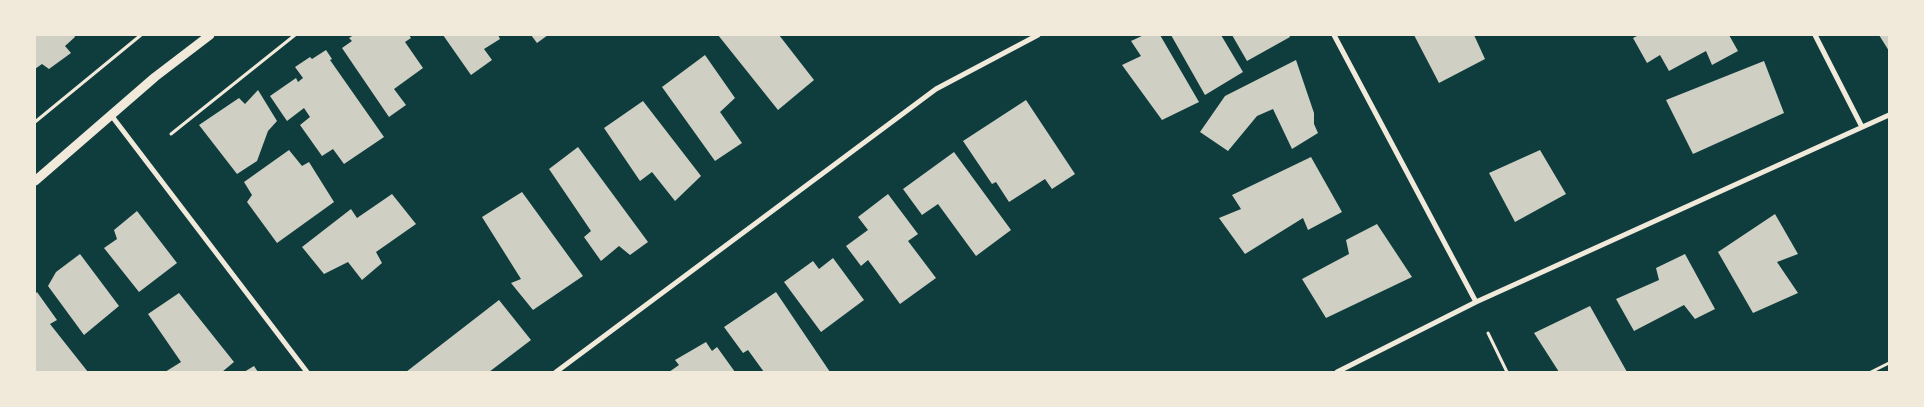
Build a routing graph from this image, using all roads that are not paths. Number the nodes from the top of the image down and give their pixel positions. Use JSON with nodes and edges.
{"nodes":[{"id":1,"x":210,"y":35,"type":"edge"},
{"id":2,"x":1038,"y":35,"type":"edge"},
{"id":3,"x":1334,"y":35,"type":"edge"},
{"id":4,"x":1815,"y":35,"type":"edge"},
{"id":5,"x":111,"y":115,"type":"junction"},
{"id":6,"x":1889,"y":115,"type":"edge"},
{"id":7,"x":1862,"y":128,"type":"junction"},
{"id":8,"x":35,"y":181,"type":"edge"},
{"id":9,"x":1476,"y":302,"type":"junction"},
{"id":10,"x":307,"y":372,"type":"edge"},
{"id":11,"x":556,"y":372,"type":"edge"},
{"id":12,"x":1337,"y":372,"type":"edge"}],
"edges":[{"from":1,"to":5,"type":"street"},
{"from":2,"to":11,"type":"street"},
{"from":3,"to":9,"type":"street"},
{"from":4,"to":7,"type":"street"},
{"from":5,"to":8,"type":"street"},
{"from":5,"to":10,"type":"street"},
{"from":6,"to":7,"type":"street"},
{"from":7,"to":9,"type":"street"},
{"from":9,"to":12,"type":"street"}]}
